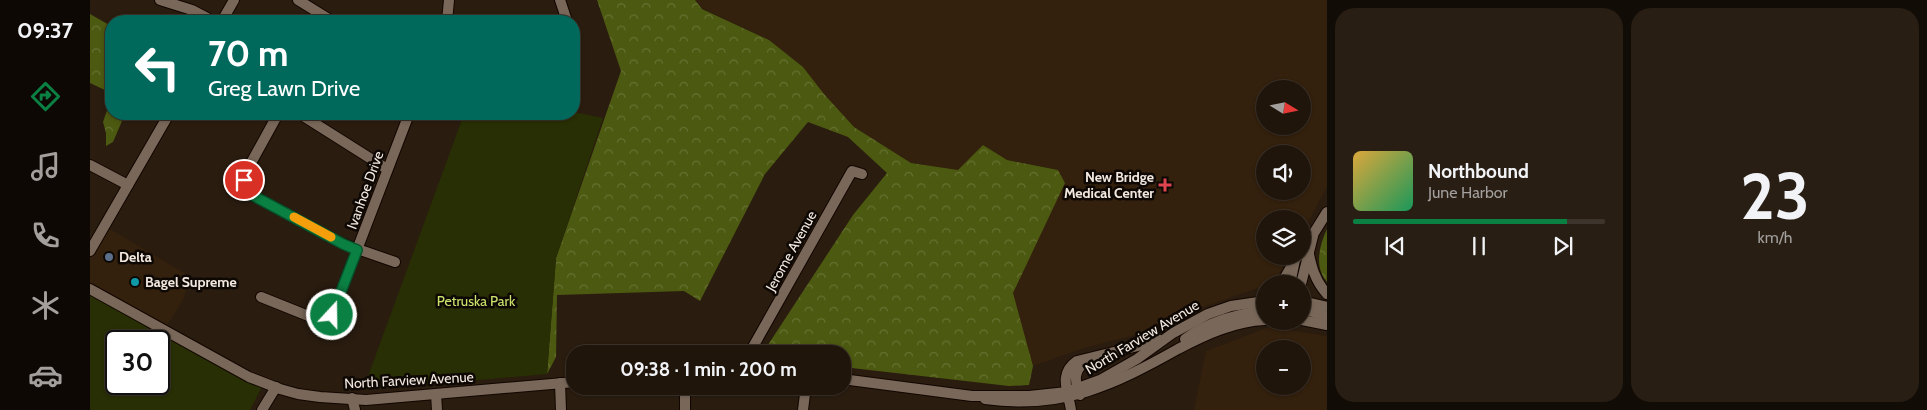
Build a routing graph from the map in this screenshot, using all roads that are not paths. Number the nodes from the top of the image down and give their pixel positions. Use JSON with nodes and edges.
{"nodes":[{"id":1,"x":160,"y":0,"type":"edge"},
{"id":2,"x":234,"y":0,"type":"edge"},
{"id":3,"x":298,"y":0,"type":"edge"},
{"id":4,"x":449,"y":0,"type":"edge"},
{"id":5,"x":560,"y":0,"type":"edge"},
{"id":6,"x":202,"y":15,"type":"edge"},
{"id":7,"x":225,"y":15,"type":"edge"},
{"id":8,"x":322,"y":15,"type":"edge"},
{"id":9,"x":448,"y":15,"type":"edge"},
{"id":10,"x":565,"y":15,"type":"edge"},
{"id":11,"x":166,"y":120,"type":"edge"},
{"id":12,"x":275,"y":120,"type":"edge"},
{"id":13,"x":309,"y":120,"type":"edge"},
{"id":14,"x":407,"y":120,"type":"edge"},
{"id":15,"x":90,"y":165,"type":"edge"},
{"id":16,"x":387,"y":169,"type":"junction"},
{"id":17,"x":862,"y":174,"type":"dead end"},
{"id":18,"x":128,"y":185,"type":"junction"},
{"id":19,"x":1327,"y":212,"type":"edge"},
{"id":20,"x":1311,"y":239,"type":"edge"},
{"id":21,"x":357,"y":250,"type":"junction"},
{"id":22,"x":90,"y":251,"type":"edge"},
{"id":23,"x":395,"y":262,"type":"dead end"},
{"id":24,"x":1310,"y":265,"type":"edge"},
{"id":25,"x":90,"y":289,"type":"edge"},
{"id":26,"x":1327,"y":294,"type":"edge"},
{"id":27,"x":261,"y":297,"type":"dead end"},
{"id":28,"x":1256,"y":302,"type":"edge"},
{"id":29,"x":1311,"y":303,"type":"edge"},
{"id":30,"x":1327,"y":307,"type":"edge"},
{"id":31,"x":1311,"y":311,"type":"edge"},
{"id":32,"x":1256,"y":312,"type":"edge"},
{"id":33,"x":1327,"y":317,"type":"edge"},
{"id":34,"x":1256,"y":322,"type":"edge"},
{"id":35,"x":1311,"y":322,"type":"edge"},
{"id":36,"x":1327,"y":325,"type":"edge"},
{"id":37,"x":1173,"y":333,"type":"junction"},
{"id":38,"x":754,"y":345,"type":"edge"},
{"id":39,"x":1165,"y":357,"type":"junction"},
{"id":40,"x":1090,"y":359,"type":"junction"},
{"id":41,"x":851,"y":380,"type":"edge"},
{"id":42,"x":560,"y":383,"type":"junction"},
{"id":43,"x":566,"y":383,"type":"edge"},
{"id":44,"x":276,"y":388,"type":"junction"},
{"id":45,"x":1067,"y":392,"type":"junction"},
{"id":46,"x":436,"y":394,"type":"junction"},
{"id":47,"x":1080,"y":394,"type":"junction"},
{"id":48,"x":685,"y":395,"type":"edge"},
{"id":49,"x":804,"y":395,"type":"edge"},
{"id":50,"x":972,"y":396,"type":"junction"},
{"id":51,"x":352,"y":398,"type":"junction"},
{"id":52,"x":1070,"y":407,"type":"edge"},
{"id":53,"x":262,"y":410,"type":"edge"},
{"id":54,"x":355,"y":410,"type":"edge"},
{"id":55,"x":437,"y":410,"type":"edge"},
{"id":56,"x":561,"y":410,"type":"edge"},
{"id":57,"x":685,"y":410,"type":"edge"},
{"id":58,"x":802,"y":410,"type":"edge"}],
"edges":[{"from":1,"to":6,"type":"street"},
{"from":2,"to":7,"type":"street"},
{"from":3,"to":8,"type":"street"},
{"from":4,"to":9,"type":"street"},
{"from":5,"to":10,"type":"street"},
{"from":11,"to":18,"type":"street"},
{"from":12,"to":21,"type":"street"},
{"from":13,"to":16,"type":"street"},
{"from":14,"to":16,"type":"street","name":"Ivanhoe Drive"},
{"from":15,"to":18,"type":"street"},
{"from":16,"to":21,"type":"street","name":"Ivanhoe Drive"},
{"from":17,"to":38,"type":"street","name":"Jerome Avenue"},
{"from":18,"to":22,"type":"street"},
{"from":19,"to":20,"type":"street"},
{"from":21,"to":23,"type":"street"},
{"from":21,"to":27,"type":"street","name":"Ivanhoe Drive"},
{"from":24,"to":26,"type":"street"},
{"from":25,"to":44,"type":"street","name":"North Farview Avenue"},
{"from":28,"to":37,"type":"street","name":"North Farview Avenue"},
{"from":29,"to":30,"type":"street"},
{"from":31,"to":33,"type":"street"},
{"from":32,"to":39,"type":"street"},
{"from":34,"to":39,"type":"street","name":"North Farview Avenue"},
{"from":35,"to":36,"type":"street"},
{"from":37,"to":40,"type":"street"},
{"from":37,"to":47,"type":"street","name":"North Farview Avenue"},
{"from":39,"to":47,"type":"street","name":"North Farview Avenue"},
{"from":40,"to":45,"type":"street"},
{"from":40,"to":47,"type":"street"},
{"from":41,"to":50,"type":"street","name":"North Farview Avenue"},
{"from":42,"to":43,"type":"street","name":"North Farview Avenue"},
{"from":42,"to":46,"type":"street","name":"North Farview Avenue"},
{"from":42,"to":56,"type":"street"},
{"from":44,"to":51,"type":"street","name":"North Farview Avenue"},
{"from":44,"to":53,"type":"street"},
{"from":45,"to":47,"type":"street","name":"North Farview Avenue"},
{"from":45,"to":50,"type":"street","name":"North Farview Avenue"},
{"from":45,"to":52,"type":"street"},
{"from":46,"to":51,"type":"street","name":"North Farview Avenue"},
{"from":46,"to":55,"type":"street"},
{"from":47,"to":52,"type":"street","name":"North Farview Avenue"},
{"from":48,"to":57,"type":"street"},
{"from":49,"to":58,"type":"street"},
{"from":50,"to":52,"type":"street","name":"North Farview Avenue"},
{"from":51,"to":54,"type":"street"}]}
